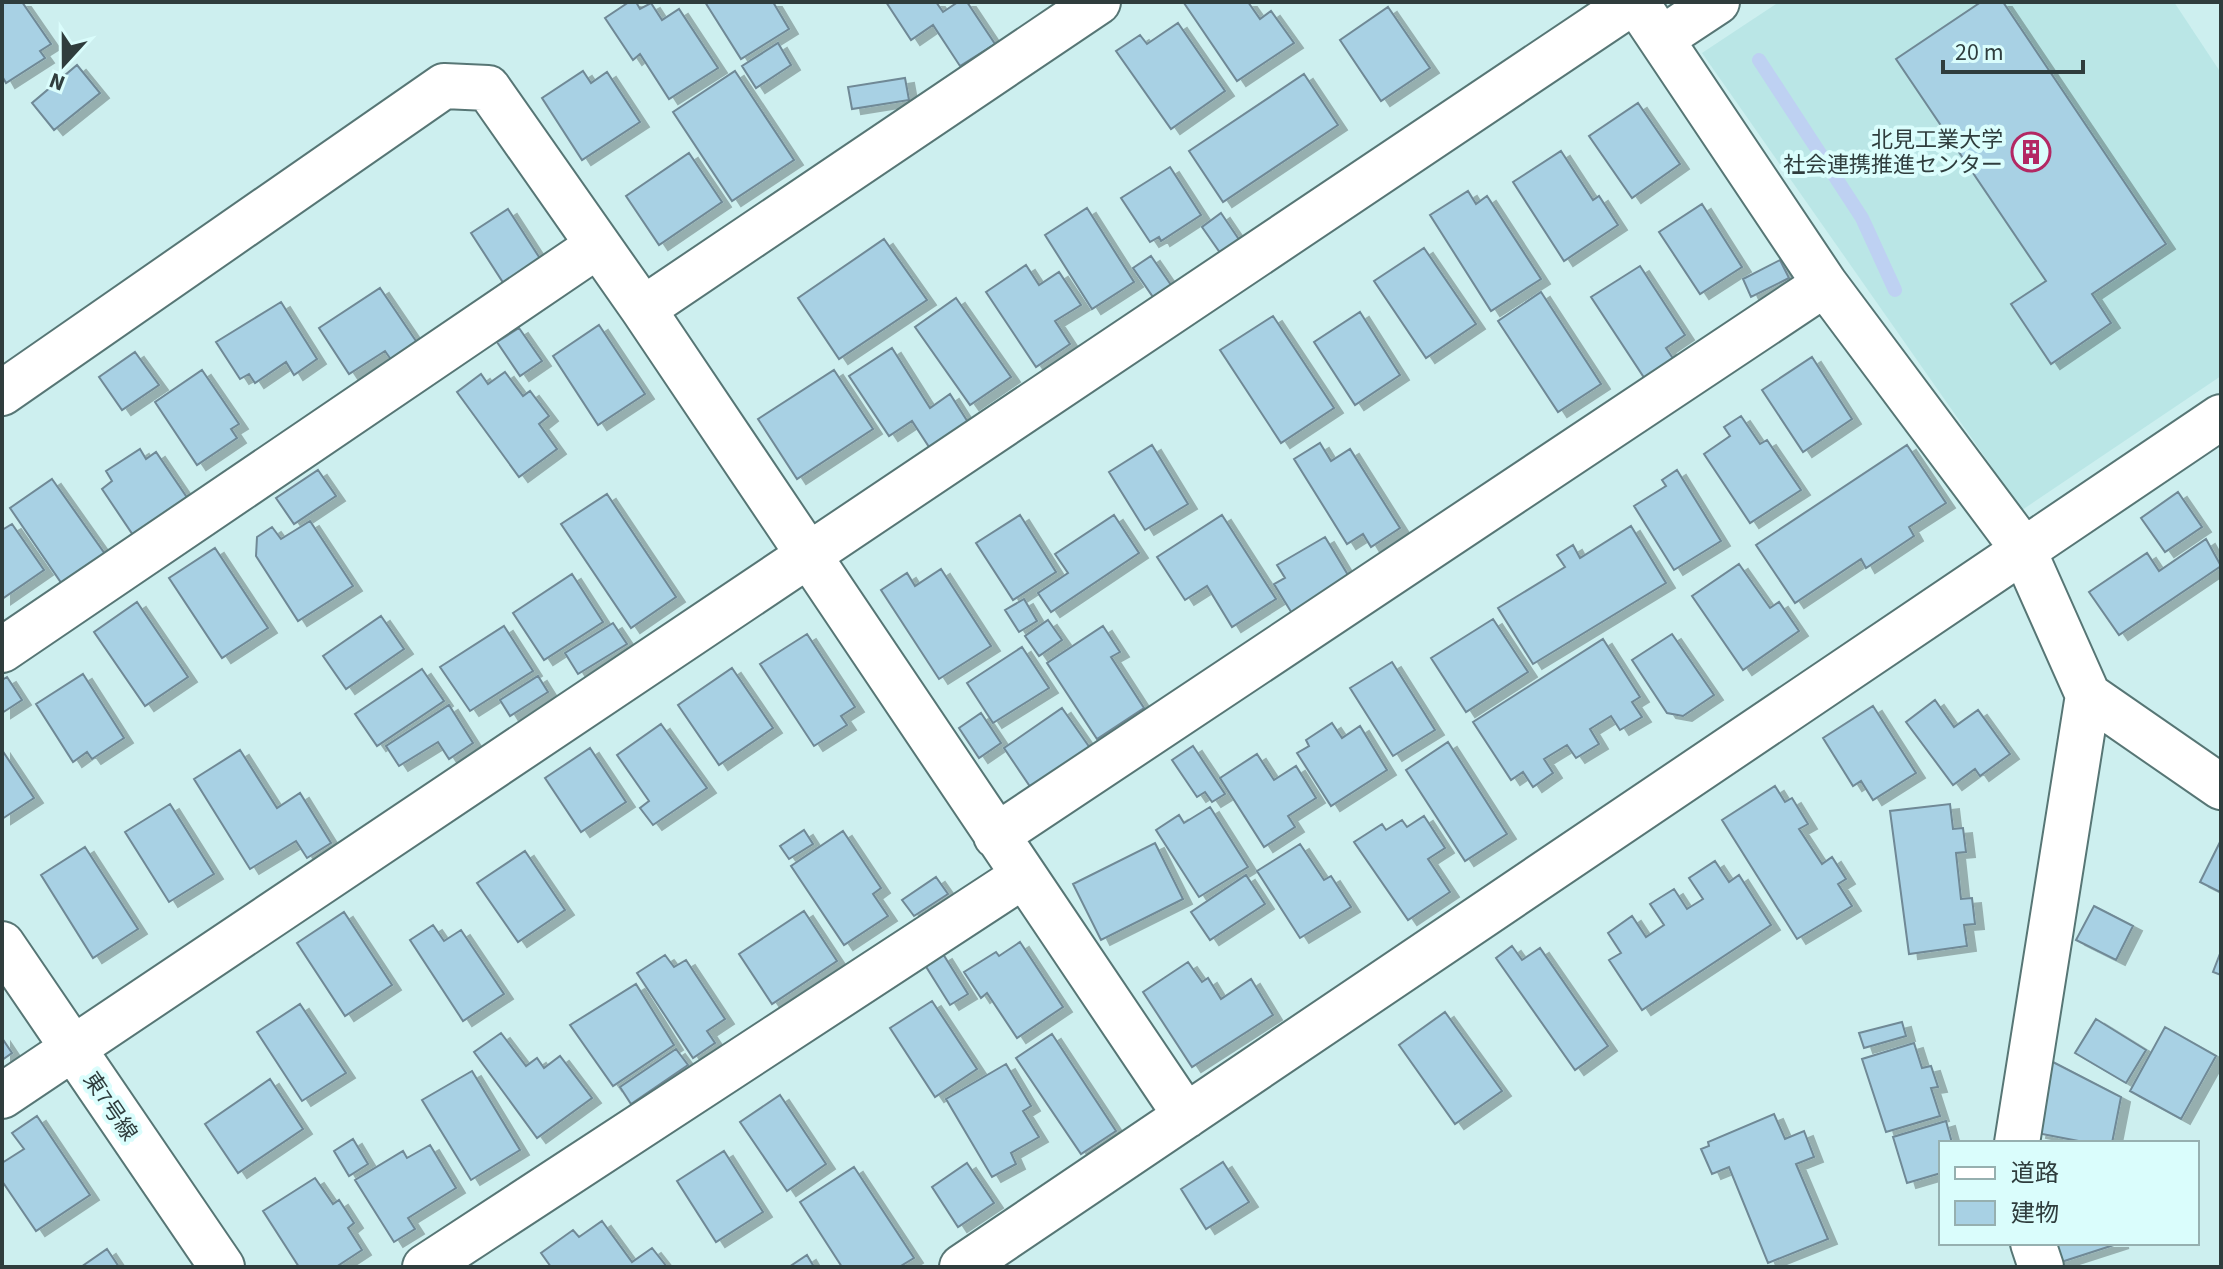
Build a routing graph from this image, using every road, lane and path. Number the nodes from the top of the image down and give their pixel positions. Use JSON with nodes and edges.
{"nodes":[{"id":1,"x":1098,"y":2,"type":"edge"},
{"id":2,"x":1635,"y":2,"type":"edge"},
{"id":3,"x":1717,"y":2,"type":"edge"},
{"id":4,"x":1661,"y":39,"type":"junction"},
{"id":5,"x":597,"y":246,"type":"junction"},
{"id":6,"x":1825,"y":284,"type":"junction"},
{"id":7,"x":643,"y":309,"type":"junction"},
{"id":8,"x":2,"y":393,"type":"edge"},
{"id":9,"x":2221,"y":417,"type":"edge"},
{"id":10,"x":2023,"y":549,"type":"junction"},
{"id":11,"x":808,"y":556,"type":"junction"},
{"id":12,"x":2,"y":650,"type":"edge"},
{"id":13,"x":2088,"y":695,"type":"junction"},
{"id":14,"x":2221,"y":787,"type":"edge"},
{"id":15,"x":996,"y":836,"type":"junction"},
{"id":16,"x":1023,"y":876,"type":"junction"},
{"id":17,"x":2,"y":944,"type":"edge"},
{"id":18,"x":73,"y":1049,"type":"junction"},
{"id":19,"x":2,"y":1096,"type":"edge"},
{"id":20,"x":1186,"y":1116,"type":"junction"},
{"id":21,"x":2017,"y":1141,"type":"edge"},
{"id":22,"x":2034,"y":1245,"type":"edge"},
{"id":23,"x":222,"y":1267,"type":"edge"},
{"id":24,"x":425,"y":1267,"type":"edge"},
{"id":25,"x":962,"y":1267,"type":"edge"},
{"id":26,"x":2041,"y":1267,"type":"edge"}],
"edges":[{"from":1,"to":7,"type":"street"},
{"from":2,"to":4,"type":"street"},
{"from":2,"to":11,"type":"street"},
{"from":3,"to":4,"type":"street"},
{"from":4,"to":6,"type":"street"},
{"from":5,"to":7,"type":"street"},
{"from":5,"to":8,"type":"street"},
{"from":5,"to":12,"type":"street"},
{"from":6,"to":10,"type":"street"},
{"from":6,"to":15,"type":"street"},
{"from":7,"to":11,"type":"street"},
{"from":9,"to":10,"type":"street"},
{"from":10,"to":13,"type":"street"},
{"from":10,"to":20,"type":"street"},
{"from":11,"to":15,"type":"street"},
{"from":11,"to":18,"type":"street"},
{"from":13,"to":14,"type":"street"},
{"from":13,"to":21,"type":"street"},
{"from":15,"to":16,"type":"street"},
{"from":16,"to":20,"type":"street"},
{"from":16,"to":24,"type":"street"},
{"from":17,"to":18,"type":"street","name":"東7号線"},
{"from":18,"to":19,"type":"street"},
{"from":18,"to":23,"type":"street","name":"東7号線"},
{"from":20,"to":25,"type":"street"},
{"from":22,"to":26,"type":"street"}]}
